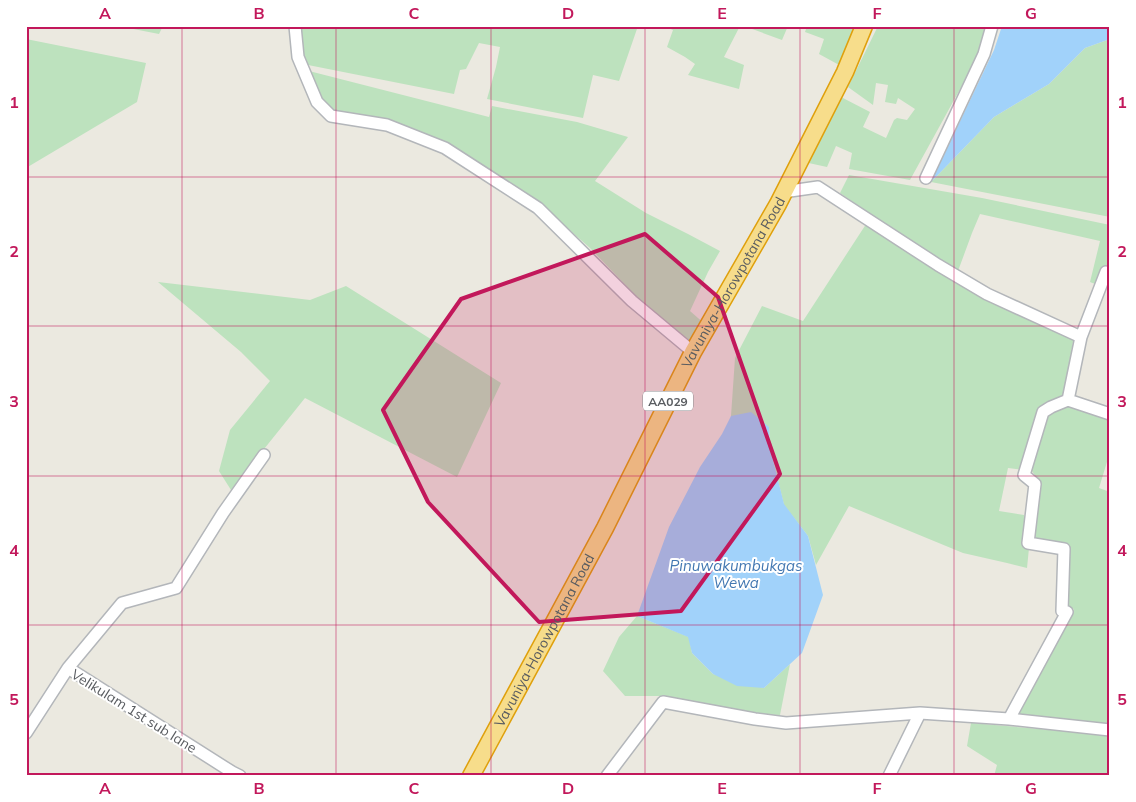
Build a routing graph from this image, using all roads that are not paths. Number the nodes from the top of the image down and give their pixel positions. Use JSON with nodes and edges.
{"nodes":[{"id":1,"x":296,"y":26,"type":"edge"},
{"id":2,"x":864,"y":26,"type":"edge"},
{"id":3,"x":992,"y":26,"type":"edge"},
{"id":4,"x":926,"y":178,"type":"dead end"},
{"id":5,"x":784,"y":192,"type":"junction"},
{"id":6,"x":1110,"y":273,"type":"edge"},
{"id":7,"x":1081,"y":337,"type":"junction"},
{"id":8,"x":693,"y":352,"type":"junction"},
{"id":9,"x":1068,"y":400,"type":"junction"},
{"id":10,"x":1110,"y":414,"type":"edge"},
{"id":11,"x":264,"y":455,"type":"dead end"},
{"id":12,"x":68,"y":668,"type":"junction"},
{"id":13,"x":920,"y":713,"type":"junction"},
{"id":14,"x":1009,"y":719,"type":"junction"},
{"id":15,"x":1110,"y":730,"type":"edge"},
{"id":16,"x":26,"y":733,"type":"edge"},
{"id":17,"x":234,"y":775,"type":"edge"},
{"id":18,"x":471,"y":776,"type":"edge"},
{"id":19,"x":607,"y":776,"type":"edge"},
{"id":20,"x":889,"y":776,"type":"edge"}],
"edges":[{"from":1,"to":8,"type":"street"},
{"from":2,"to":5,"type":"highway","name":"Vavuniya-Horowpotana Road","number":"AA029"},
{"from":3,"to":4,"type":"street"},
{"from":5,"to":7,"type":"street"},
{"from":5,"to":8,"type":"highway","name":"Vavuniya-Horowpotana Road","number":"AA029"},
{"from":6,"to":7,"type":"street"},
{"from":7,"to":9,"type":"street"},
{"from":8,"to":18,"type":"highway","name":"Vavuniya-Horowpotana Road","number":"AA029"},
{"from":9,"to":10,"type":"street"},
{"from":9,"to":14,"type":"street"},
{"from":11,"to":12,"type":"street"},
{"from":12,"to":16,"type":"street","name":"Velikulam 1st sub lane"},
{"from":12,"to":17,"type":"street","name":"Velikulam 1st sub lane"},
{"from":13,"to":14,"type":"street"},
{"from":13,"to":19,"type":"street"},
{"from":13,"to":20,"type":"street"},
{"from":14,"to":15,"type":"street"}]}
